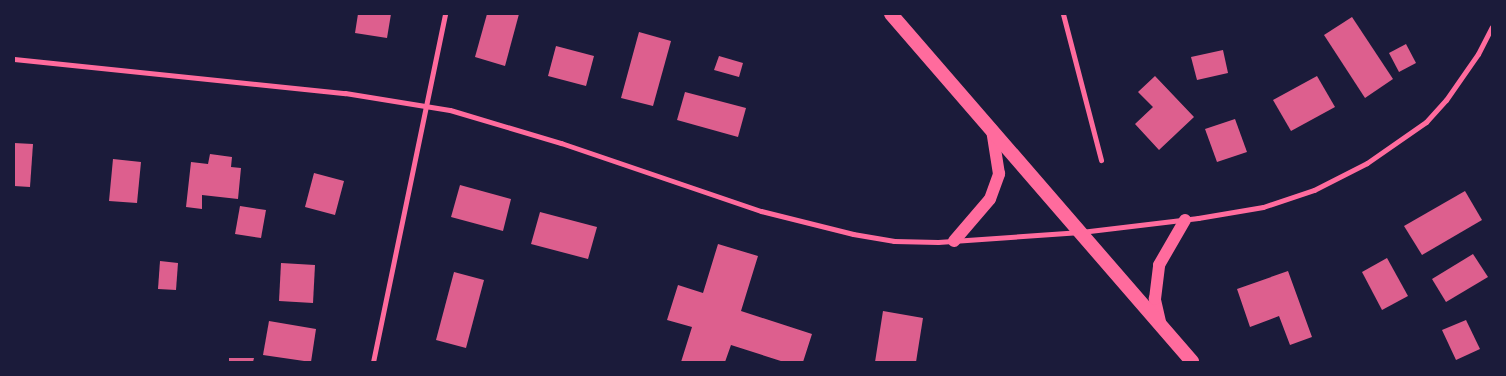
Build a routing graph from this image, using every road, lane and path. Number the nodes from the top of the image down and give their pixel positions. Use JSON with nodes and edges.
{"nodes":[{"id":1,"x":445,"y":14,"type":"edge"},
{"id":2,"x":890,"y":14,"type":"edge"},
{"id":3,"x":1063,"y":14,"type":"edge"},
{"id":4,"x":1492,"y":27,"type":"edge"},
{"id":5,"x":14,"y":59,"type":"edge"},
{"id":6,"x":427,"y":106,"type":"junction"},
{"id":7,"x":992,"y":130,"type":"junction"},
{"id":8,"x":1101,"y":160,"type":"dead end"},
{"id":9,"x":1185,"y":220,"type":"junction"},
{"id":10,"x":1080,"y":232,"type":"junction"},
{"id":11,"x":954,"y":241,"type":"junction"},
{"id":12,"x":1161,"y":326,"type":"junction"},
{"id":13,"x":373,"y":362,"type":"edge"},
{"id":14,"x":1192,"y":362,"type":"edge"}],
"edges":[{"from":1,"to":6,"type":"street"},
{"from":2,"to":7,"type":"highway"},
{"from":3,"to":8,"type":"street"},
{"from":4,"to":9,"type":"street"},
{"from":5,"to":6,"type":"street"},
{"from":6,"to":11,"type":"street"},
{"from":6,"to":13,"type":"street"},
{"from":7,"to":10,"type":"highway"},
{"from":7,"to":11,"type":"main road"},
{"from":9,"to":10,"type":"street"},
{"from":9,"to":12,"type":"main road"},
{"from":10,"to":11,"type":"street"},
{"from":10,"to":12,"type":"highway"},
{"from":12,"to":14,"type":"highway"}]}
